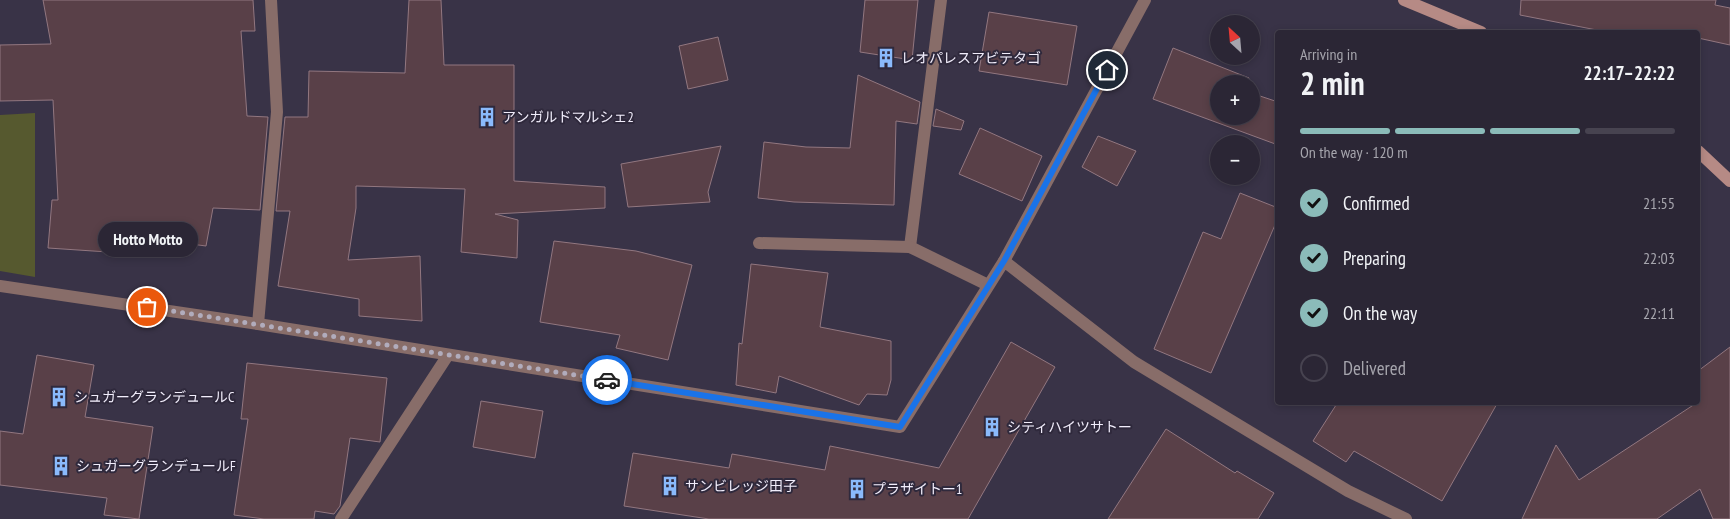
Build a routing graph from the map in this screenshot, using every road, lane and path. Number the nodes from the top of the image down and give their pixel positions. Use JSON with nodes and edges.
{"nodes":[{"id":1,"x":271,"y":0,"type":"edge"},
{"id":2,"x":941,"y":0,"type":"edge"},
{"id":3,"x":1145,"y":0,"type":"edge"},
{"id":4,"x":1404,"y":0,"type":"edge"},
{"id":5,"x":1476,"y":30,"type":"edge"},
{"id":6,"x":1700,"y":153,"type":"edge"},
{"id":7,"x":1730,"y":181,"type":"edge"},
{"id":8,"x":759,"y":242,"type":"dead end"},
{"id":9,"x":910,"y":247,"type":"junction"},
{"id":10,"x":1004,"y":261,"type":"junction"},
{"id":11,"x":988,"y":285,"type":"junction"},
{"id":12,"x":0,"y":286,"type":"edge"},
{"id":13,"x":258,"y":324,"type":"junction"},
{"id":14,"x":448,"y":355,"type":"junction"},
{"id":15,"x":341,"y":519,"type":"edge"},
{"id":16,"x":1406,"y":519,"type":"edge"}],
"edges":[{"from":1,"to":13,"type":"street"},
{"from":2,"to":9,"type":"street"},
{"from":3,"to":10,"type":"street"},
{"from":4,"to":5,"type":"main road"},
{"from":6,"to":7,"type":"main road"},
{"from":8,"to":9,"type":"street"},
{"from":9,"to":11,"type":"street"},
{"from":10,"to":11,"type":"street"},
{"from":10,"to":16,"type":"street"},
{"from":11,"to":14,"type":"street"},
{"from":12,"to":13,"type":"street"},
{"from":13,"to":14,"type":"street"},
{"from":14,"to":15,"type":"street"}]}
